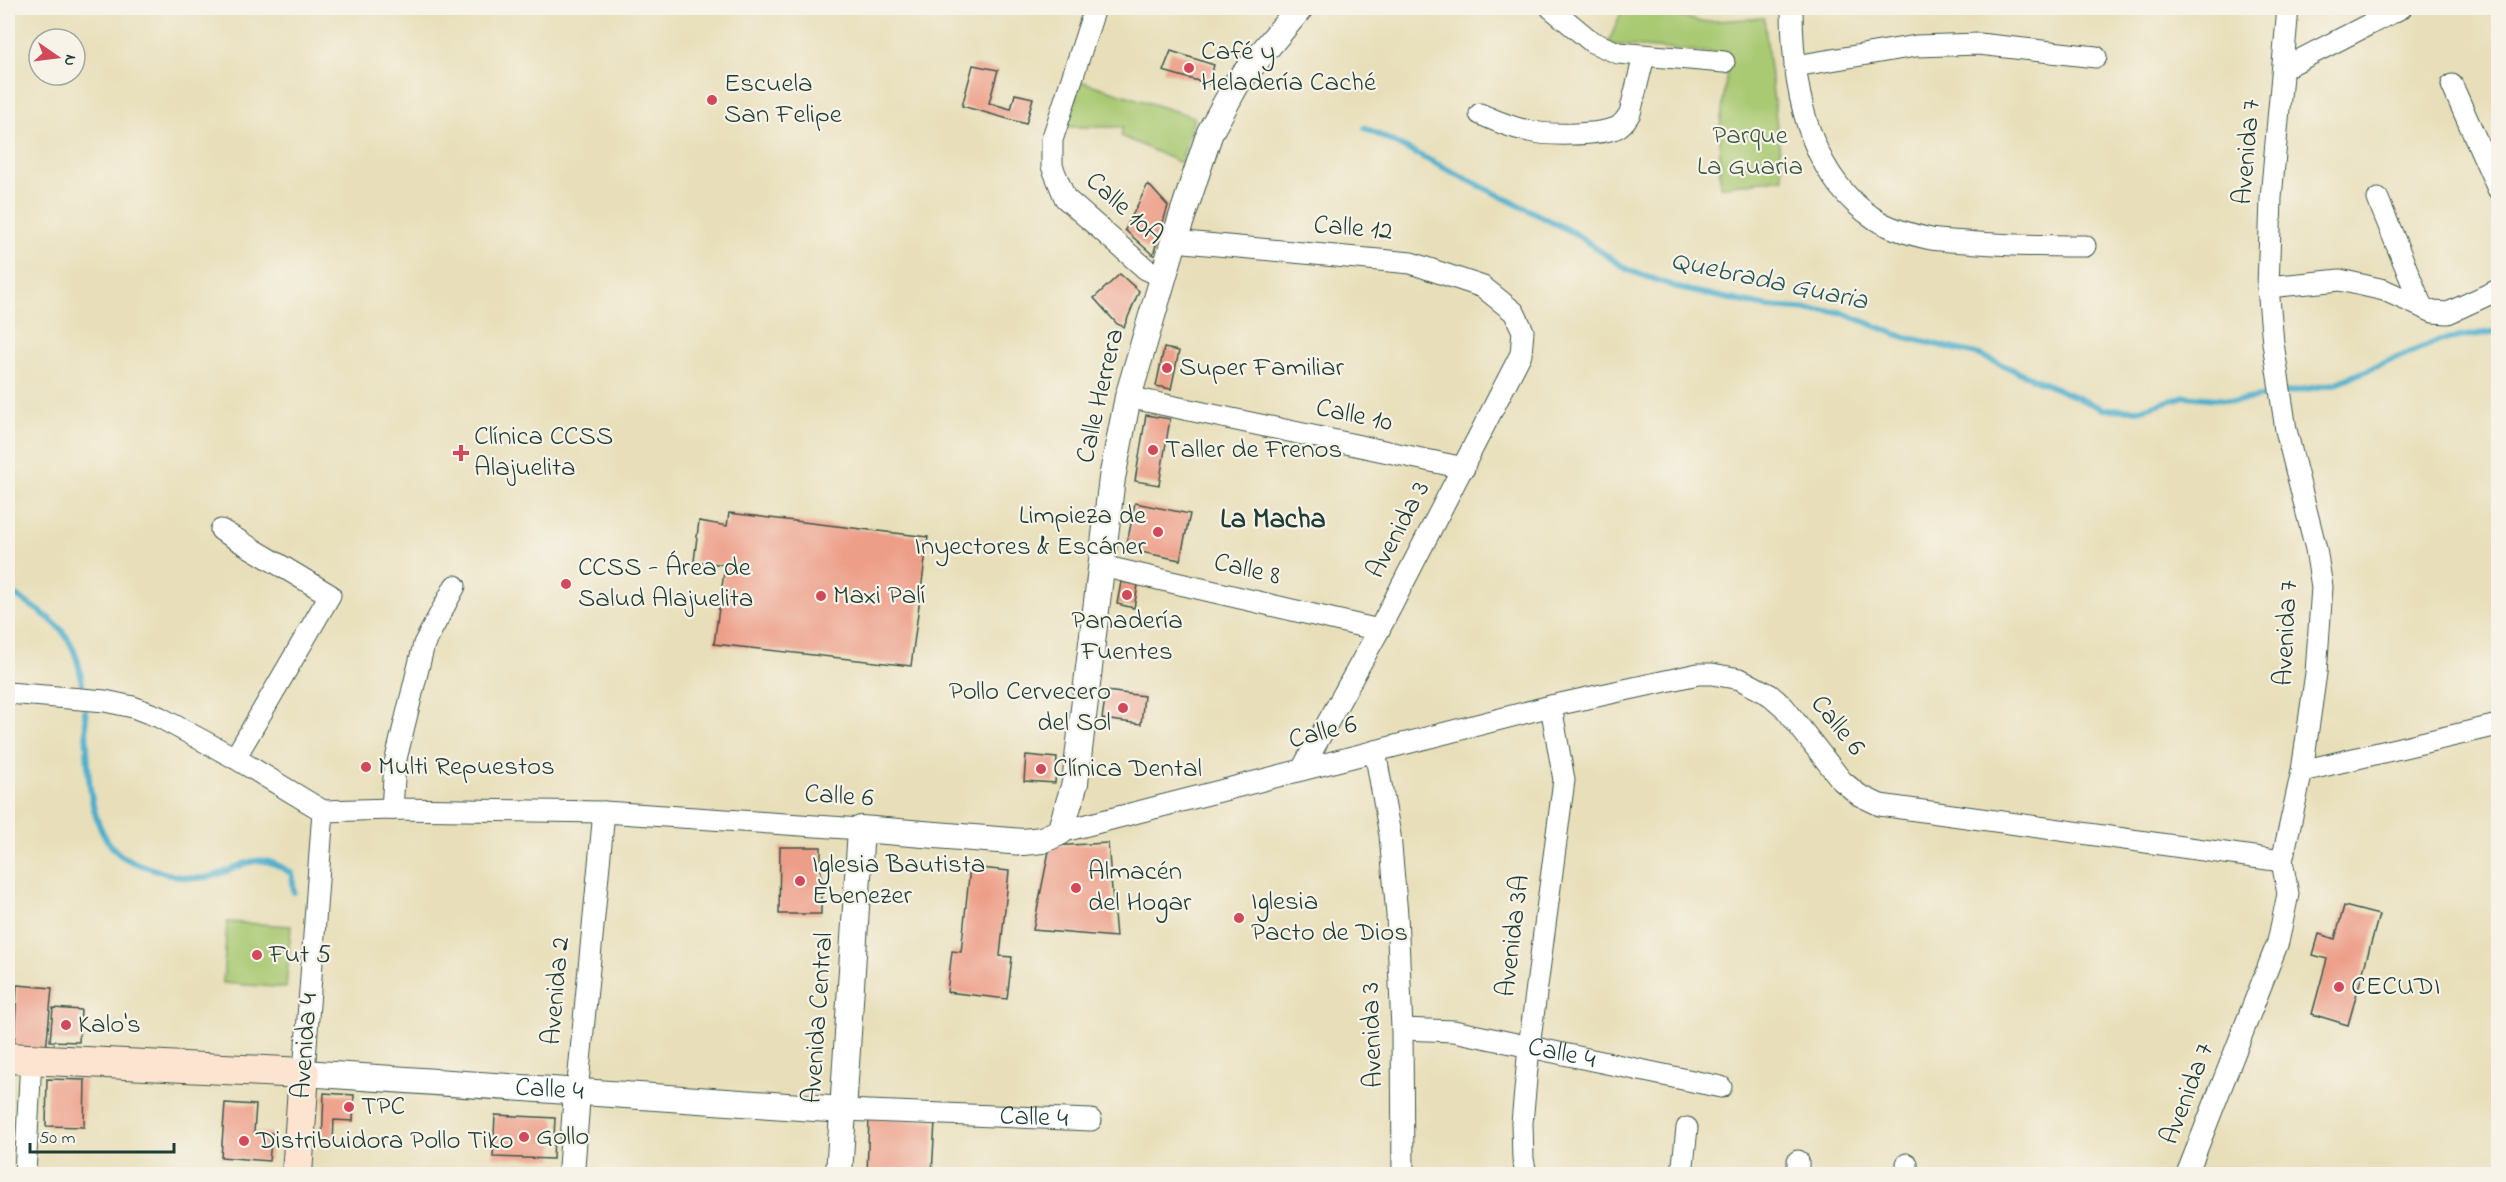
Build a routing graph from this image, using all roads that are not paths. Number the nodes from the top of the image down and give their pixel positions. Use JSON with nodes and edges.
{"nodes":[{"id":1,"x":1095,"y":8,"type":"edge"},
{"id":2,"x":1300,"y":8,"type":"edge"},
{"id":3,"x":1551,"y":8,"type":"edge"},
{"id":4,"x":1792,"y":8,"type":"edge"},
{"id":5,"x":2288,"y":8,"type":"edge"},
{"id":6,"x":2401,"y":8,"type":"edge"},
{"id":7,"x":1644,"y":56,"type":"junction"},
{"id":8,"x":2096,"y":57,"type":"dead end"},
{"id":9,"x":1724,"y":62,"type":"dead end"},
{"id":10,"x":1795,"y":66,"type":"junction"},
{"id":11,"x":2284,"y":68,"type":"junction"},
{"id":12,"x":2452,"y":85,"type":"dead end"},
{"id":13,"x":1480,"y":114,"type":"dead end"},
{"id":14,"x":2499,"y":189,"type":"edge"},
{"id":15,"x":2378,"y":199,"type":"dead end"},
{"id":16,"x":1174,"y":241,"type":"junction"},
{"id":17,"x":2085,"y":246,"type":"dead end"},
{"id":18,"x":1163,"y":277,"type":"junction"},
{"id":19,"x":2268,"y":287,"type":"junction"},
{"id":20,"x":2499,"y":290,"type":"edge"},
{"id":21,"x":2422,"y":307,"type":"junction"},
{"id":22,"x":1514,"y":312,"type":"joint"},
{"id":23,"x":1128,"y":397,"type":"junction"},
{"id":24,"x":1464,"y":468,"type":"junction"},
{"id":25,"x":221,"y":530,"type":"dead end"},
{"id":26,"x":1102,"y":566,"type":"junction"},
{"id":27,"x":455,"y":586,"type":"dead end"},
{"id":28,"x":1379,"y":630,"type":"junction"},
{"id":29,"x":8,"y":693,"type":"edge"},
{"id":30,"x":1551,"y":706,"type":"junction"},
{"id":31,"x":2499,"y":724,"type":"edge"},
{"id":32,"x":1375,"y":751,"type":"junction"},
{"id":33,"x":235,"y":758,"type":"junction"},
{"id":34,"x":1302,"y":769,"type":"junction"},
{"id":35,"x":2302,"y":771,"type":"junction"},
{"id":36,"x":392,"y":809,"type":"junction"},
{"id":37,"x":323,"y":810,"type":"junction"},
{"id":38,"x":604,"y":812,"type":"junction"},
{"id":39,"x":861,"y":829,"type":"junction"},
{"id":40,"x":1060,"y":832,"type":"junction"},
{"id":41,"x":2282,"y":861,"type":"junction"},
{"id":42,"x":1402,"y":1029,"type":"junction"},
{"id":43,"x":1529,"y":1047,"type":"junction"},
{"id":44,"x":19,"y":1059,"type":"edge"},
{"id":45,"x":304,"y":1073,"type":"junction"},
{"id":46,"x":1721,"y":1087,"type":"dead end"},
{"id":47,"x":577,"y":1094,"type":"junction"},
{"id":48,"x":844,"y":1110,"type":"junction"},
{"id":49,"x":1091,"y":1120,"type":"dead end"},
{"id":50,"x":1686,"y":1128,"type":"dead end"},
{"id":51,"x":26,"y":1174,"type":"edge"},
{"id":52,"x":297,"y":1174,"type":"edge"},
{"id":53,"x":571,"y":1174,"type":"edge"},
{"id":54,"x":839,"y":1174,"type":"edge"},
{"id":55,"x":1403,"y":1174,"type":"edge"},
{"id":56,"x":1526,"y":1174,"type":"edge"},
{"id":57,"x":1682,"y":1174,"type":"edge"},
{"id":58,"x":2187,"y":1174,"type":"edge"}],
"edges":[{"from":1,"to":18,"type":"street","name":"Calle 10A"},
{"from":2,"to":16,"type":"street","name":"Calle Herrera"},
{"from":3,"to":7,"type":"street"},
{"from":4,"to":10,"type":"street"},
{"from":5,"to":11,"type":"street","name":"Avenida 7"},
{"from":6,"to":11,"type":"street"},
{"from":7,"to":9,"type":"street"},
{"from":7,"to":13,"type":"street"},
{"from":8,"to":10,"type":"street"},
{"from":10,"to":17,"type":"street"},
{"from":11,"to":19,"type":"street","name":"Avenida 7"},
{"from":12,"to":14,"type":"street"},
{"from":15,"to":21,"type":"street"},
{"from":16,"to":18,"type":"street","name":"Calle Herrera"},
{"from":16,"to":22,"type":"street","name":"Calle 12"},
{"from":18,"to":23,"type":"street","name":"Calle Herrera"},
{"from":19,"to":21,"type":"street"},
{"from":19,"to":35,"type":"street","name":"Avenida 7"},
{"from":20,"to":21,"type":"street"},
{"from":22,"to":24,"type":"street","name":"Avenida 3"},
{"from":23,"to":24,"type":"street","name":"Calle 10"},
{"from":23,"to":26,"type":"street","name":"Calle Herrera"},
{"from":24,"to":28,"type":"street","name":"Avenida 3"},
{"from":25,"to":33,"type":"street"},
{"from":26,"to":28,"type":"street","name":"Calle 8"},
{"from":26,"to":40,"type":"street","name":"Calle Herrera"},
{"from":27,"to":36,"type":"street"},
{"from":28,"to":34,"type":"street","name":"Avenida 3"},
{"from":29,"to":33,"type":"street"},
{"from":30,"to":32,"type":"street","name":"Calle 6"},
{"from":30,"to":41,"type":"street","name":"Calle 6"},
{"from":30,"to":43,"type":"street","name":"Avenida 3A"},
{"from":31,"to":35,"type":"street"},
{"from":32,"to":34,"type":"street","name":"Calle 6"},
{"from":32,"to":42,"type":"street","name":"Avenida 3"},
{"from":33,"to":37,"type":"street"},
{"from":34,"to":40,"type":"street","name":"Calle 6"},
{"from":35,"to":41,"type":"street","name":"Avenida 7"},
{"from":36,"to":37,"type":"street","name":"Calle 6"},
{"from":36,"to":38,"type":"street","name":"Calle 6"},
{"from":37,"to":45,"type":"street","name":"Avenida 4"},
{"from":38,"to":39,"type":"street","name":"Calle 6"},
{"from":38,"to":47,"type":"street","name":"Avenida 2"},
{"from":39,"to":40,"type":"street","name":"Calle 6"},
{"from":39,"to":48,"type":"street","name":"Avenida Central"},
{"from":41,"to":58,"type":"street","name":"Avenida 7"},
{"from":42,"to":43,"type":"street","name":"Calle 4"},
{"from":42,"to":55,"type":"street","name":"Avenida 3"},
{"from":43,"to":46,"type":"street","name":"Calle 4"},
{"from":43,"to":56,"type":"street","name":"Avenida 3A"},
{"from":44,"to":45,"type":"main road","name":"Calle 4"},
{"from":44,"to":51,"type":"street"},
{"from":45,"to":47,"type":"street","name":"Calle 4"},
{"from":45,"to":52,"type":"main road","name":"Avenida 4"},
{"from":47,"to":48,"type":"street","name":"Calle 4"},
{"from":47,"to":53,"type":"street","name":"Avenida 2"},
{"from":48,"to":49,"type":"street","name":"Calle 4"},
{"from":48,"to":54,"type":"street","name":"Avenida Central"},
{"from":50,"to":57,"type":"street"}]}
